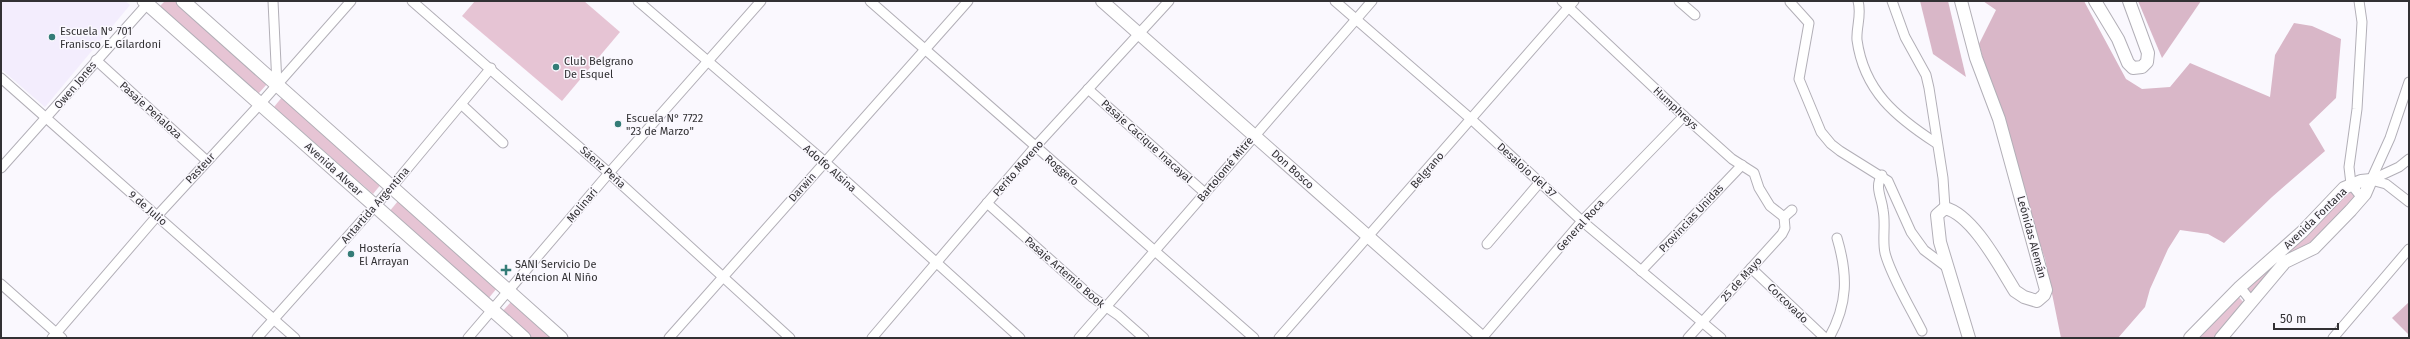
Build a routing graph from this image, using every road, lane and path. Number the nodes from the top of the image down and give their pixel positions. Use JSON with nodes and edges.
{"nodes":[{"id":1,"x":183,"y":1,"type":"edge"},
{"id":2,"x":273,"y":1,"type":"edge"},
{"id":3,"x":351,"y":1,"type":"edge"},
{"id":4,"x":412,"y":1,"type":"edge"},
{"id":5,"x":638,"y":1,"type":"edge"},
{"id":6,"x":761,"y":1,"type":"edge"},
{"id":7,"x":870,"y":1,"type":"edge"},
{"id":8,"x":968,"y":1,"type":"edge"},
{"id":9,"x":1102,"y":1,"type":"edge"},
{"id":10,"x":1168,"y":1,"type":"edge"},
{"id":11,"x":1335,"y":1,"type":"edge"},
{"id":12,"x":1372,"y":1,"type":"edge"},
{"id":13,"x":1679,"y":1,"type":"edge"},
{"id":14,"x":1858,"y":1,"type":"edge"},
{"id":15,"x":1892,"y":1,"type":"edge"},
{"id":16,"x":1961,"y":1,"type":"edge"},
{"id":17,"x":2095,"y":1,"type":"edge"},
{"id":18,"x":2129,"y":1,"type":"edge"},
{"id":19,"x":2359,"y":1,"type":"edge"},
{"id":20,"x":147,"y":2,"type":"edge"},
{"id":21,"x":1790,"y":2,"type":"edge"},
{"id":22,"x":1568,"y":3,"type":"edge"},
{"id":23,"x":1696,"y":15,"type":"dead end"},
{"id":24,"x":1356,"y":19,"type":"junction"},
{"id":25,"x":1138,"y":35,"type":"junction"},
{"id":26,"x":926,"y":50,"type":"junction"},
{"id":27,"x":96,"y":60,"type":"junction"},
{"id":28,"x":708,"y":62,"type":"junction"},
{"id":29,"x":491,"y":68,"type":"junction"},
{"id":30,"x":1,"y":78,"type":"edge"},
{"id":31,"x":2409,"y":82,"type":"edge"},
{"id":32,"x":277,"y":85,"type":"junction"},
{"id":33,"x":1088,"y":89,"type":"junction"},
{"id":34,"x":261,"y":103,"type":"junction"},
{"id":35,"x":461,"y":104,"type":"junction"},
{"id":36,"x":1684,"y":116,"type":"junction"},
{"id":37,"x":47,"y":118,"type":"junction"},
{"id":38,"x":1471,"y":119,"type":"junction"},
{"id":39,"x":1255,"y":135,"type":"junction"},
{"id":40,"x":503,"y":143,"type":"dead end"},
{"id":41,"x":1936,"y":143,"type":"junction"},
{"id":42,"x":1035,"y":147,"type":"junction"},
{"id":43,"x":2409,"y":159,"type":"edge"},
{"id":44,"x":207,"y":160,"type":"junction"},
{"id":45,"x":825,"y":162,"type":"junction"},
{"id":46,"x":1742,"y":165,"type":"junction"},
{"id":47,"x":1,"y":168,"type":"edge"},
{"id":48,"x":610,"y":172,"type":"junction"},
{"id":49,"x":1882,"y":176,"type":"junction"},
{"id":50,"x":2371,"y":180,"type":"junction"},
{"id":51,"x":1540,"y":182,"type":"junction"},
{"id":52,"x":2351,"y":184,"type":"junction"},
{"id":53,"x":391,"y":188,"type":"junction"},
{"id":54,"x":1205,"y":193,"type":"junction"},
{"id":55,"x":2362,"y":198,"type":"junction"},
{"id":56,"x":2409,"y":202,"type":"edge"},
{"id":57,"x":987,"y":204,"type":"junction"},
{"id":58,"x":375,"y":206,"type":"junction"},
{"id":59,"x":1945,"y":208,"type":"junction"},
{"id":60,"x":1792,"y":210,"type":"dead end"},
{"id":61,"x":157,"y":216,"type":"junction"},
{"id":62,"x":1784,"y":217,"type":"junction"},
{"id":63,"x":1582,"y":220,"type":"junction"},
{"id":64,"x":1367,"y":237,"type":"junction"},
{"id":65,"x":1837,"y":238,"type":"dead end"},
{"id":66,"x":1487,"y":244,"type":"dead end"},
{"id":67,"x":2409,"y":249,"type":"edge"},
{"id":68,"x":1155,"y":251,"type":"junction"},
{"id":69,"x":937,"y":263,"type":"junction"},
{"id":70,"x":1751,"y":268,"type":"junction"},
{"id":71,"x":1948,"y":268,"type":"junction"},
{"id":72,"x":1641,"y":271,"type":"junction"},
{"id":73,"x":721,"y":277,"type":"junction"},
{"id":74,"x":1,"y":284,"type":"edge"},
{"id":75,"x":2240,"y":287,"type":"junction"},
{"id":76,"x":508,"y":292,"type":"junction"},
{"id":77,"x":2252,"y":302,"type":"junction"},
{"id":78,"x":1106,"y":307,"type":"junction"},
{"id":79,"x":493,"y":310,"type":"junction"},
{"id":80,"x":274,"y":319,"type":"junction"},
{"id":81,"x":1702,"y":323,"type":"junction"},
{"id":82,"x":1922,"y":331,"type":"dead end"},
{"id":83,"x":57,"y":336,"type":"edge"},
{"id":84,"x":257,"y":338,"type":"edge"},
{"id":85,"x":295,"y":338,"type":"edge"},
{"id":86,"x":468,"y":338,"type":"edge"},
{"id":87,"x":524,"y":338,"type":"edge"},
{"id":88,"x":561,"y":338,"type":"edge"},
{"id":89,"x":669,"y":338,"type":"edge"},
{"id":90,"x":790,"y":338,"type":"edge"},
{"id":91,"x":872,"y":338,"type":"edge"},
{"id":92,"x":1020,"y":338,"type":"edge"},
{"id":93,"x":1079,"y":338,"type":"edge"},
{"id":94,"x":1144,"y":338,"type":"edge"},
{"id":95,"x":1254,"y":338,"type":"edge"},
{"id":96,"x":1279,"y":338,"type":"edge"},
{"id":97,"x":1482,"y":338,"type":"edge"},
{"id":98,"x":1688,"y":338,"type":"edge"},
{"id":99,"x":1721,"y":338,"type":"edge"},
{"id":100,"x":1825,"y":338,"type":"edge"},
{"id":101,"x":1829,"y":338,"type":"edge"},
{"id":102,"x":1969,"y":338,"type":"edge"},
{"id":103,"x":2190,"y":338,"type":"edge"},
{"id":104,"x":2221,"y":338,"type":"edge"},
{"id":105,"x":2334,"y":338,"type":"edge"}],
"edges":[{"from":1,"to":32,"type":"main road"},
{"from":2,"to":32,"type":"street"},
{"from":3,"to":32,"type":"street","name":"Pasteur"},
{"from":4,"to":29,"type":"street","name":"Sáenz Peña"},
{"from":5,"to":28,"type":"street","name":"Adolfo Alsina"},
{"from":6,"to":28,"type":"street","name":"Molinari"},
{"from":7,"to":26,"type":"street","name":"Roggero"},
{"from":8,"to":26,"type":"street","name":"Darwin"},
{"from":9,"to":25,"type":"street","name":"Don Bosco"},
{"from":10,"to":25,"type":"street","name":"Perito Moreno"},
{"from":11,"to":24,"type":"street","name":"Desalojo del 37"},
{"from":12,"to":24,"type":"street","name":"Bartolomé Mitre"},
{"from":13,"to":23,"type":"street"},
{"from":14,"to":41,"type":"street"},
{"from":15,"to":41,"type":"street"},
{"from":16,"to":59,"type":"street","name":"Leónidas Alemán"},
{"from":17,"to":18,"type":"street"},
{"from":19,"to":52,"type":"street"},
{"from":20,"to":27,"type":"street","name":"Owen Jones"},
{"from":20,"to":34,"type":"main road","name":"Avenida Alvear"},
{"from":21,"to":49,"type":"street"},
{"from":22,"to":36,"type":"street","name":"Humphreys"},
{"from":22,"to":38,"type":"street","name":"Belgrano"},
{"from":24,"to":38,"type":"street","name":"Desalojo del 37"},
{"from":24,"to":39,"type":"street","name":"Bartolomé Mitre"},
{"from":25,"to":33,"type":"street","name":"Perito Moreno"},
{"from":25,"to":39,"type":"street","name":"Don Bosco"},
{"from":26,"to":42,"type":"street","name":"Roggero"},
{"from":26,"to":45,"type":"street","name":"Darwin"},
{"from":27,"to":37,"type":"street","name":"Owen Jones"},
{"from":27,"to":44,"type":"street","name":"Pasaje Peñaloza"},
{"from":28,"to":45,"type":"street","name":"Adolfo Alsina"},
{"from":28,"to":48,"type":"street","name":"Molinari"},
{"from":29,"to":35,"type":"street","name":"Antartida Argentina"},
{"from":29,"to":48,"type":"street","name":"Sáenz Peña"},
{"from":30,"to":37,"type":"street","name":"9 de Julio"},
{"from":31,"to":50,"type":"street"},
{"from":32,"to":34,"type":"street","name":"Pasteur"},
{"from":32,"to":53,"type":"main road"},
{"from":33,"to":42,"type":"street","name":"Perito Moreno"},
{"from":33,"to":54,"type":"street","name":"Pasaje Cacique Inacayal"},
{"from":34,"to":44,"type":"street","name":"Pasteur"},
{"from":34,"to":58,"type":"main road","name":"Avenida Alvear"},
{"from":35,"to":40,"type":"street"},
{"from":35,"to":53,"type":"street","name":"Antartida Argentina"},
{"from":36,"to":46,"type":"street","name":"Humphreys"},
{"from":36,"to":63,"type":"street","name":"General Roca"},
{"from":37,"to":47,"type":"street","name":"Owen Jones"},
{"from":37,"to":61,"type":"street","name":"9 de Julio"},
{"from":38,"to":51,"type":"street","name":"Desalojo del 37"},
{"from":38,"to":64,"type":"street","name":"Belgrano"},
{"from":39,"to":54,"type":"street","name":"Bartolomé Mitre"},
{"from":39,"to":64,"type":"street","name":"Don Bosco"},
{"from":41,"to":59,"type":"street"},
{"from":42,"to":57,"type":"street","name":"Perito Moreno"},
{"from":42,"to":68,"type":"street","name":"Roggero"},
{"from":43,"to":50,"type":"street"},
{"from":44,"to":61,"type":"street","name":"Pasteur"},
{"from":45,"to":69,"type":"street","name":"Adolfo Alsina"},
{"from":45,"to":73,"type":"street","name":"Darwin"},
{"from":46,"to":62,"type":"street","name":"Humphreys"},
{"from":46,"to":72,"type":"street","name":"Provincias Unidas"},
{"from":48,"to":73,"type":"street","name":"Sáenz Peña"},
{"from":48,"to":76,"type":"street","name":"Molinari"},
{"from":49,"to":71,"type":"street"},
{"from":49,"to":82,"type":"street"},
{"from":50,"to":52,"type":"street","name":"Avenida Fontana"},
{"from":50,"to":55,"type":"street","name":"Avenida Fontana"},
{"from":50,"to":56,"type":"street"},
{"from":51,"to":63,"type":"street","name":"Desalojo del 37"},
{"from":51,"to":66,"type":"street"},
{"from":52,"to":55,"type":"street"},
{"from":52,"to":75,"type":"street","name":"Avenida Fontana"},
{"from":53,"to":58,"type":"street","name":"Antartida Argentina"},
{"from":53,"to":76,"type":"main road"},
{"from":54,"to":68,"type":"street","name":"Bartolomé Mitre"},
{"from":55,"to":77,"type":"street","name":"Avenida Fontana"},
{"from":57,"to":69,"type":"street","name":"Perito Moreno"},
{"from":57,"to":78,"type":"street","name":"Pasaje Artemio Book"},
{"from":58,"to":79,"type":"main road","name":"Avenida Alvear"},
{"from":58,"to":80,"type":"street","name":"Antartida Argentina"},
{"from":59,"to":71,"type":"street"},
{"from":60,"to":62,"type":"street"},
{"from":61,"to":80,"type":"street","name":"9 de Julio"},
{"from":61,"to":83,"type":"street","name":"Pasteur"},
{"from":62,"to":70,"type":"street","name":"25 de Mayo"},
{"from":63,"to":72,"type":"street","name":"Desalojo del 37"},
{"from":63,"to":97,"type":"street","name":"General Roca"},
{"from":64,"to":96,"type":"street","name":"Belgrano"},
{"from":64,"to":97,"type":"street","name":"Don Bosco"},
{"from":65,"to":101,"type":"street"},
{"from":67,"to":105,"type":"street"},
{"from":68,"to":78,"type":"street","name":"Bartolomé Mitre"},
{"from":68,"to":95,"type":"street","name":"Roggero"},
{"from":69,"to":91,"type":"street","name":"Perito Moreno"},
{"from":69,"to":92,"type":"street","name":"Adolfo Alsina"},
{"from":70,"to":81,"type":"street","name":"25 de Mayo"},
{"from":70,"to":100,"type":"street","name":"Corcovado"},
{"from":71,"to":102,"type":"street"},
{"from":72,"to":81,"type":"street","name":"Desalojo del 37"},
{"from":73,"to":89,"type":"street","name":"Darwin"},
{"from":73,"to":90,"type":"street","name":"Sáenz Peña"},
{"from":74,"to":83,"type":"street"},
{"from":75,"to":77,"type":"street"},
{"from":75,"to":103,"type":"street","name":"Avenida Fontana"},
{"from":76,"to":79,"type":"street","name":"Molinari"},
{"from":76,"to":88,"type":"main road"},
{"from":77,"to":104,"type":"street","name":"Avenida Fontana"},
{"from":78,"to":93,"type":"street","name":"Bartolomé Mitre"},
{"from":78,"to":94,"type":"street","name":"Pasaje Artemio Book"},
{"from":79,"to":86,"type":"street","name":"Molinari"},
{"from":79,"to":87,"type":"main road","name":"Avenida Alvear"},
{"from":80,"to":84,"type":"street","name":"Antartida Argentina"},
{"from":80,"to":85,"type":"street","name":"9 de Julio"},
{"from":81,"to":98,"type":"street","name":"25 de Mayo"},
{"from":81,"to":99,"type":"street","name":"Desalojo del 37"}]}
